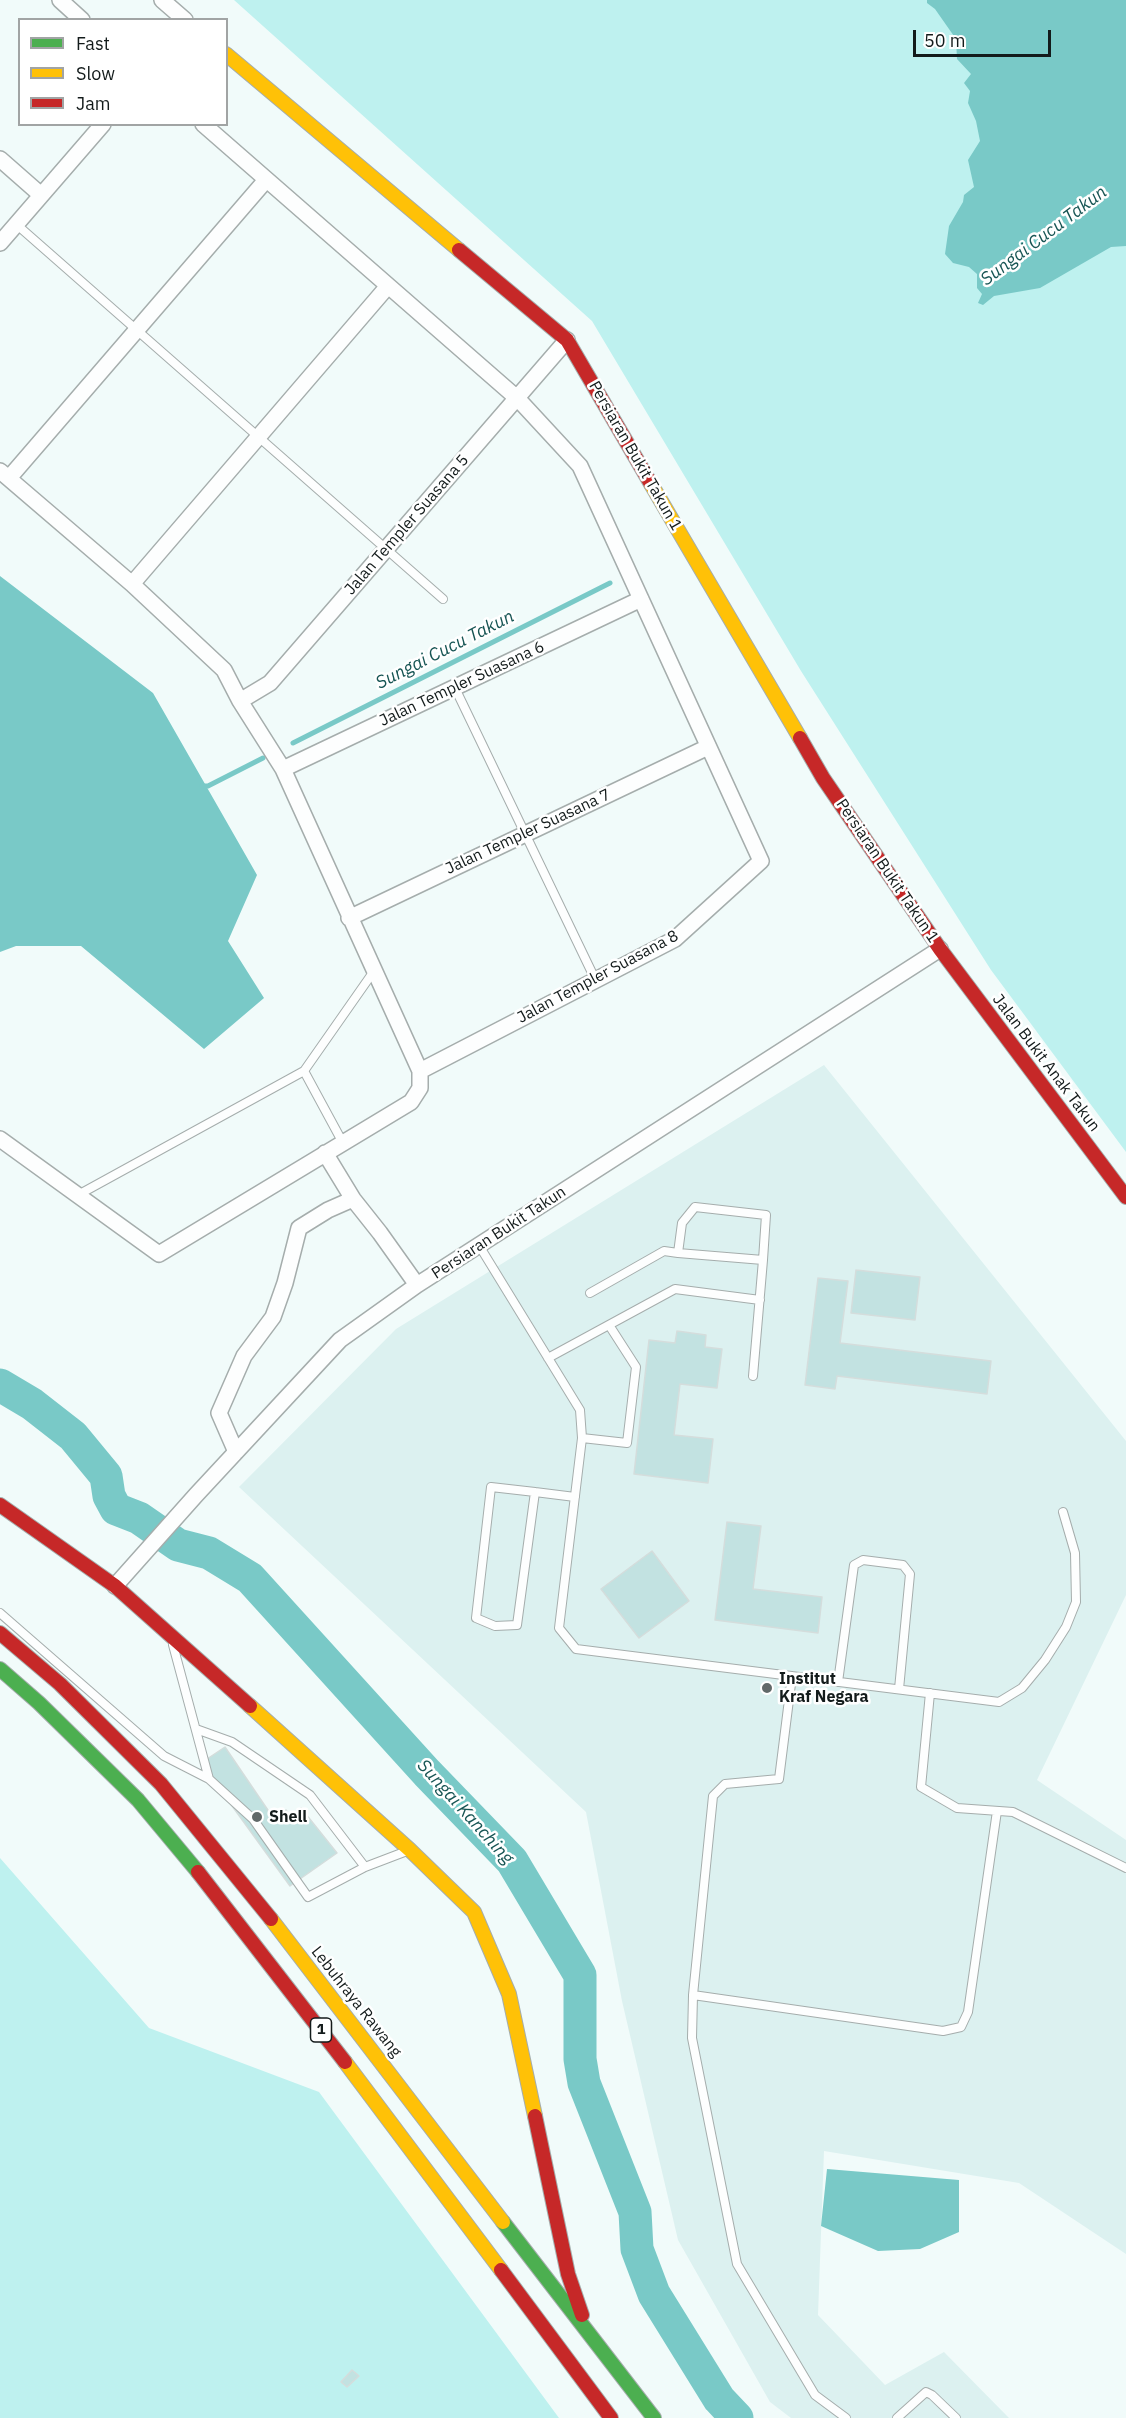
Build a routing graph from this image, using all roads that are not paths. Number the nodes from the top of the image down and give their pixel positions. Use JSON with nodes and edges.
{"nodes":[{"id":1,"x":60,"y":0,"type":"edge"},
{"id":2,"x":162,"y":0,"type":"edge"},
{"id":3,"x":80,"y":18,"type":"edge"},
{"id":4,"x":183,"y":18,"type":"edge"},
{"id":5,"x":228,"y":56,"type":"edge"},
{"id":6,"x":101,"y":126,"type":"edge"},
{"id":7,"x":205,"y":126,"type":"edge"},
{"id":8,"x":0,"y":159,"type":"edge"},
{"id":9,"x":266,"y":180,"type":"junction"},
{"id":10,"x":41,"y":195,"type":"junction"},
{"id":11,"x":16,"y":224,"type":"junction"},
{"id":12,"x":0,"y":243,"type":"edge"},
{"id":13,"x":388,"y":286,"type":"junction"},
{"id":14,"x":137,"y":330,"type":"junction"},
{"id":15,"x":567,"y":340,"type":"junction"},
{"id":16,"x":518,"y":399,"type":"junction"},
{"id":17,"x":258,"y":437,"type":"junction"},
{"id":18,"x":5,"y":475,"type":"edge"},
{"id":19,"x":386,"y":549,"type":"junction"},
{"id":20,"x":132,"y":584,"type":"junction"},
{"id":21,"x":443,"y":599,"type":"dead end"},
{"id":22,"x":641,"y":599,"type":"junction"},
{"id":23,"x":454,"y":688,"type":"junction"},
{"id":24,"x":240,"y":701,"type":"junction"},
{"id":25,"x":708,"y":747,"type":"junction"},
{"id":26,"x":283,"y":769,"type":"junction"},
{"id":27,"x":525,"y":834,"type":"junction"},
{"id":28,"x":349,"y":918,"type":"junction"},
{"id":29,"x":940,"y":949,"type":"junction"},
{"id":30,"x":374,"y":971,"type":"junction"},
{"id":31,"x":595,"y":979,"type":"junction"},
{"id":32,"x":304,"y":1071,"type":"junction"},
{"id":33,"x":420,"y":1071,"type":"junction"},
{"id":34,"x":0,"y":1139,"type":"edge"},
{"id":35,"x":343,"y":1143,"type":"junction"},
{"id":36,"x":325,"y":1153,"type":"junction"},
{"id":37,"x":78,"y":1195,"type":"junction"},
{"id":38,"x":1126,"y":1197,"type":"edge"},
{"id":39,"x":353,"y":1199,"type":"junction"},
{"id":40,"x":480,"y":1246,"type":"junction"},
{"id":41,"x":678,"y":1253,"type":"junction"},
{"id":42,"x":763,"y":1260,"type":"junction"},
{"id":43,"x":417,"y":1285,"type":"junction"},
{"id":44,"x":590,"y":1293,"type":"dead end"},
{"id":45,"x":760,"y":1300,"type":"junction"},
{"id":46,"x":609,"y":1325,"type":"junction"},
{"id":47,"x":548,"y":1358,"type":"junction"},
{"id":48,"x":753,"y":1377,"type":"dead end"},
{"id":49,"x":582,"y":1438,"type":"junction"},
{"id":50,"x":236,"y":1452,"type":"junction"},
{"id":51,"x":535,"y":1492,"type":"junction"},
{"id":52,"x":575,"y":1497,"type":"junction"},
{"id":53,"x":0,"y":1505,"type":"edge"},
{"id":54,"x":1063,"y":1512,"type":"dead end"},
{"id":55,"x":115,"y":1586,"type":"junction"},
{"id":56,"x":0,"y":1613,"type":"edge"},
{"id":57,"x":0,"y":1633,"type":"edge"},
{"id":58,"x":171,"y":1637,"type":"junction"},
{"id":59,"x":0,"y":1669,"type":"edge"},
{"id":60,"x":792,"y":1676,"type":"junction"},
{"id":61,"x":838,"y":1682,"type":"junction"},
{"id":62,"x":899,"y":1689,"type":"junction"},
{"id":63,"x":930,"y":1693,"type":"junction"},
{"id":64,"x":196,"y":1730,"type":"junction"},
{"id":65,"x":209,"y":1779,"type":"junction"},
{"id":66,"x":997,"y":1811,"type":"junction"},
{"id":67,"x":410,"y":1850,"type":"junction"},
{"id":68,"x":365,"y":1867,"type":"junction"},
{"id":69,"x":1126,"y":1868,"type":"edge"},
{"id":70,"x":693,"y":1995,"type":"junction"},
{"id":71,"x":589,"y":2332,"type":"junction"},
{"id":72,"x":611,"y":2418,"type":"edge"},
{"id":73,"x":654,"y":2418,"type":"edge"},
{"id":74,"x":846,"y":2418,"type":"edge"},
{"id":75,"x":897,"y":2418,"type":"edge"},
{"id":76,"x":956,"y":2418,"type":"edge"}],
"edges":[{"from":1,"to":3,"type":"street"},
{"from":2,"to":4,"type":"street"},
{"from":5,"to":15,"type":"main road","name":"Persiaran Bukit Takun 1"},
{"from":6,"to":10,"type":"street"},
{"from":7,"to":9,"type":"street"},
{"from":8,"to":10,"type":"street"},
{"from":9,"to":13,"type":"street"},
{"from":9,"to":14,"type":"street"},
{"from":10,"to":11,"type":"street"},
{"from":11,"to":12,"type":"street"},
{"from":11,"to":14,"type":"lane"},
{"from":13,"to":16,"type":"street"},
{"from":13,"to":17,"type":"street"},
{"from":14,"to":17,"type":"lane"},
{"from":14,"to":18,"type":"street"},
{"from":15,"to":16,"type":"street","name":"Jalan Templer Suasana 5"},
{"from":15,"to":29,"type":"main road","name":"Persiaran Bukit Takun 1"},
{"from":16,"to":19,"type":"street","name":"Jalan Templer Suasana 5"},
{"from":16,"to":22,"type":"street"},
{"from":17,"to":19,"type":"lane"},
{"from":17,"to":20,"type":"street"},
{"from":18,"to":20,"type":"street"},
{"from":19,"to":21,"type":"lane"},
{"from":19,"to":24,"type":"street","name":"Jalan Templer Suasana 5"},
{"from":20,"to":24,"type":"street"},
{"from":22,"to":23,"type":"street","name":"Jalan Templer Suasana 6"},
{"from":22,"to":25,"type":"street"},
{"from":23,"to":26,"type":"street","name":"Jalan Templer Suasana 6"},
{"from":23,"to":27,"type":"lane"},
{"from":24,"to":26,"type":"street"},
{"from":25,"to":27,"type":"street","name":"Jalan Templer Suasana 7"},
{"from":25,"to":31,"type":"street","name":"Jalan Templer Suasana 8"},
{"from":26,"to":28,"type":"street"},
{"from":27,"to":28,"type":"street","name":"Jalan Templer Suasana 7"},
{"from":27,"to":31,"type":"lane"},
{"from":28,"to":30,"type":"street"},
{"from":29,"to":38,"type":"main road","name":"Jalan Bukit Anak Takun"},
{"from":29,"to":40,"type":"street","name":"Persiaran Bukit Takun"},
{"from":30,"to":32,"type":"lane"},
{"from":30,"to":33,"type":"street"},
{"from":31,"to":33,"type":"street","name":"Jalan Templer Suasana 8"},
{"from":32,"to":35,"type":"lane"},
{"from":32,"to":37,"type":"lane"},
{"from":33,"to":35,"type":"street"},
{"from":34,"to":37,"type":"street"},
{"from":35,"to":36,"type":"street"},
{"from":36,"to":37,"type":"street"},
{"from":36,"to":39,"type":"street"},
{"from":39,"to":43,"type":"street"},
{"from":39,"to":50,"type":"street"},
{"from":40,"to":43,"type":"street","name":"Persiaran Bukit Takun"},
{"from":40,"to":47,"type":"lane"},
{"from":41,"to":42,"type":"lane"},
{"from":41,"to":42,"type":"lane"},
{"from":41,"to":44,"type":"lane"},
{"from":42,"to":45,"type":"lane"},
{"from":43,"to":50,"type":"street","name":"Persiaran Bukit Takun"},
{"from":45,"to":46,"type":"lane"},
{"from":45,"to":48,"type":"lane"},
{"from":46,"to":47,"type":"lane"},
{"from":46,"to":49,"type":"lane"},
{"from":47,"to":49,"type":"lane"},
{"from":49,"to":52,"type":"lane"},
{"from":50,"to":55,"type":"street","name":"Persiaran Bukit Takun"},
{"from":51,"to":51,"type":"lane"},
{"from":51,"to":52,"type":"lane"},
{"from":52,"to":60,"type":"lane"},
{"from":53,"to":55,"type":"main road"},
{"from":54,"to":63,"type":"lane"},
{"from":55,"to":58,"type":"main road"},
{"from":56,"to":65,"type":"lane"},
{"from":57,"to":71,"type":"main road","name":"Lebuhraya Rawang","number":"1"},
{"from":58,"to":64,"type":"lane"},
{"from":58,"to":67,"type":"main road"},
{"from":59,"to":72,"type":"main road","number":"1"},
{"from":60,"to":61,"type":"lane"},
{"from":60,"to":70,"type":"lane"},
{"from":61,"to":62,"type":"lane"},
{"from":61,"to":62,"type":"lane"},
{"from":62,"to":63,"type":"lane"},
{"from":63,"to":66,"type":"lane"},
{"from":64,"to":65,"type":"lane"},
{"from":64,"to":68,"type":"lane"},
{"from":65,"to":68,"type":"lane"},
{"from":66,"to":69,"type":"lane"},
{"from":66,"to":70,"type":"lane"},
{"from":67,"to":68,"type":"lane"},
{"from":67,"to":71,"type":"main road"},
{"from":70,"to":74,"type":"lane"},
{"from":71,"to":73,"type":"main road","name":"Lebuhraya Rawang","number":"1"},
{"from":75,"to":76,"type":"lane"}]}
